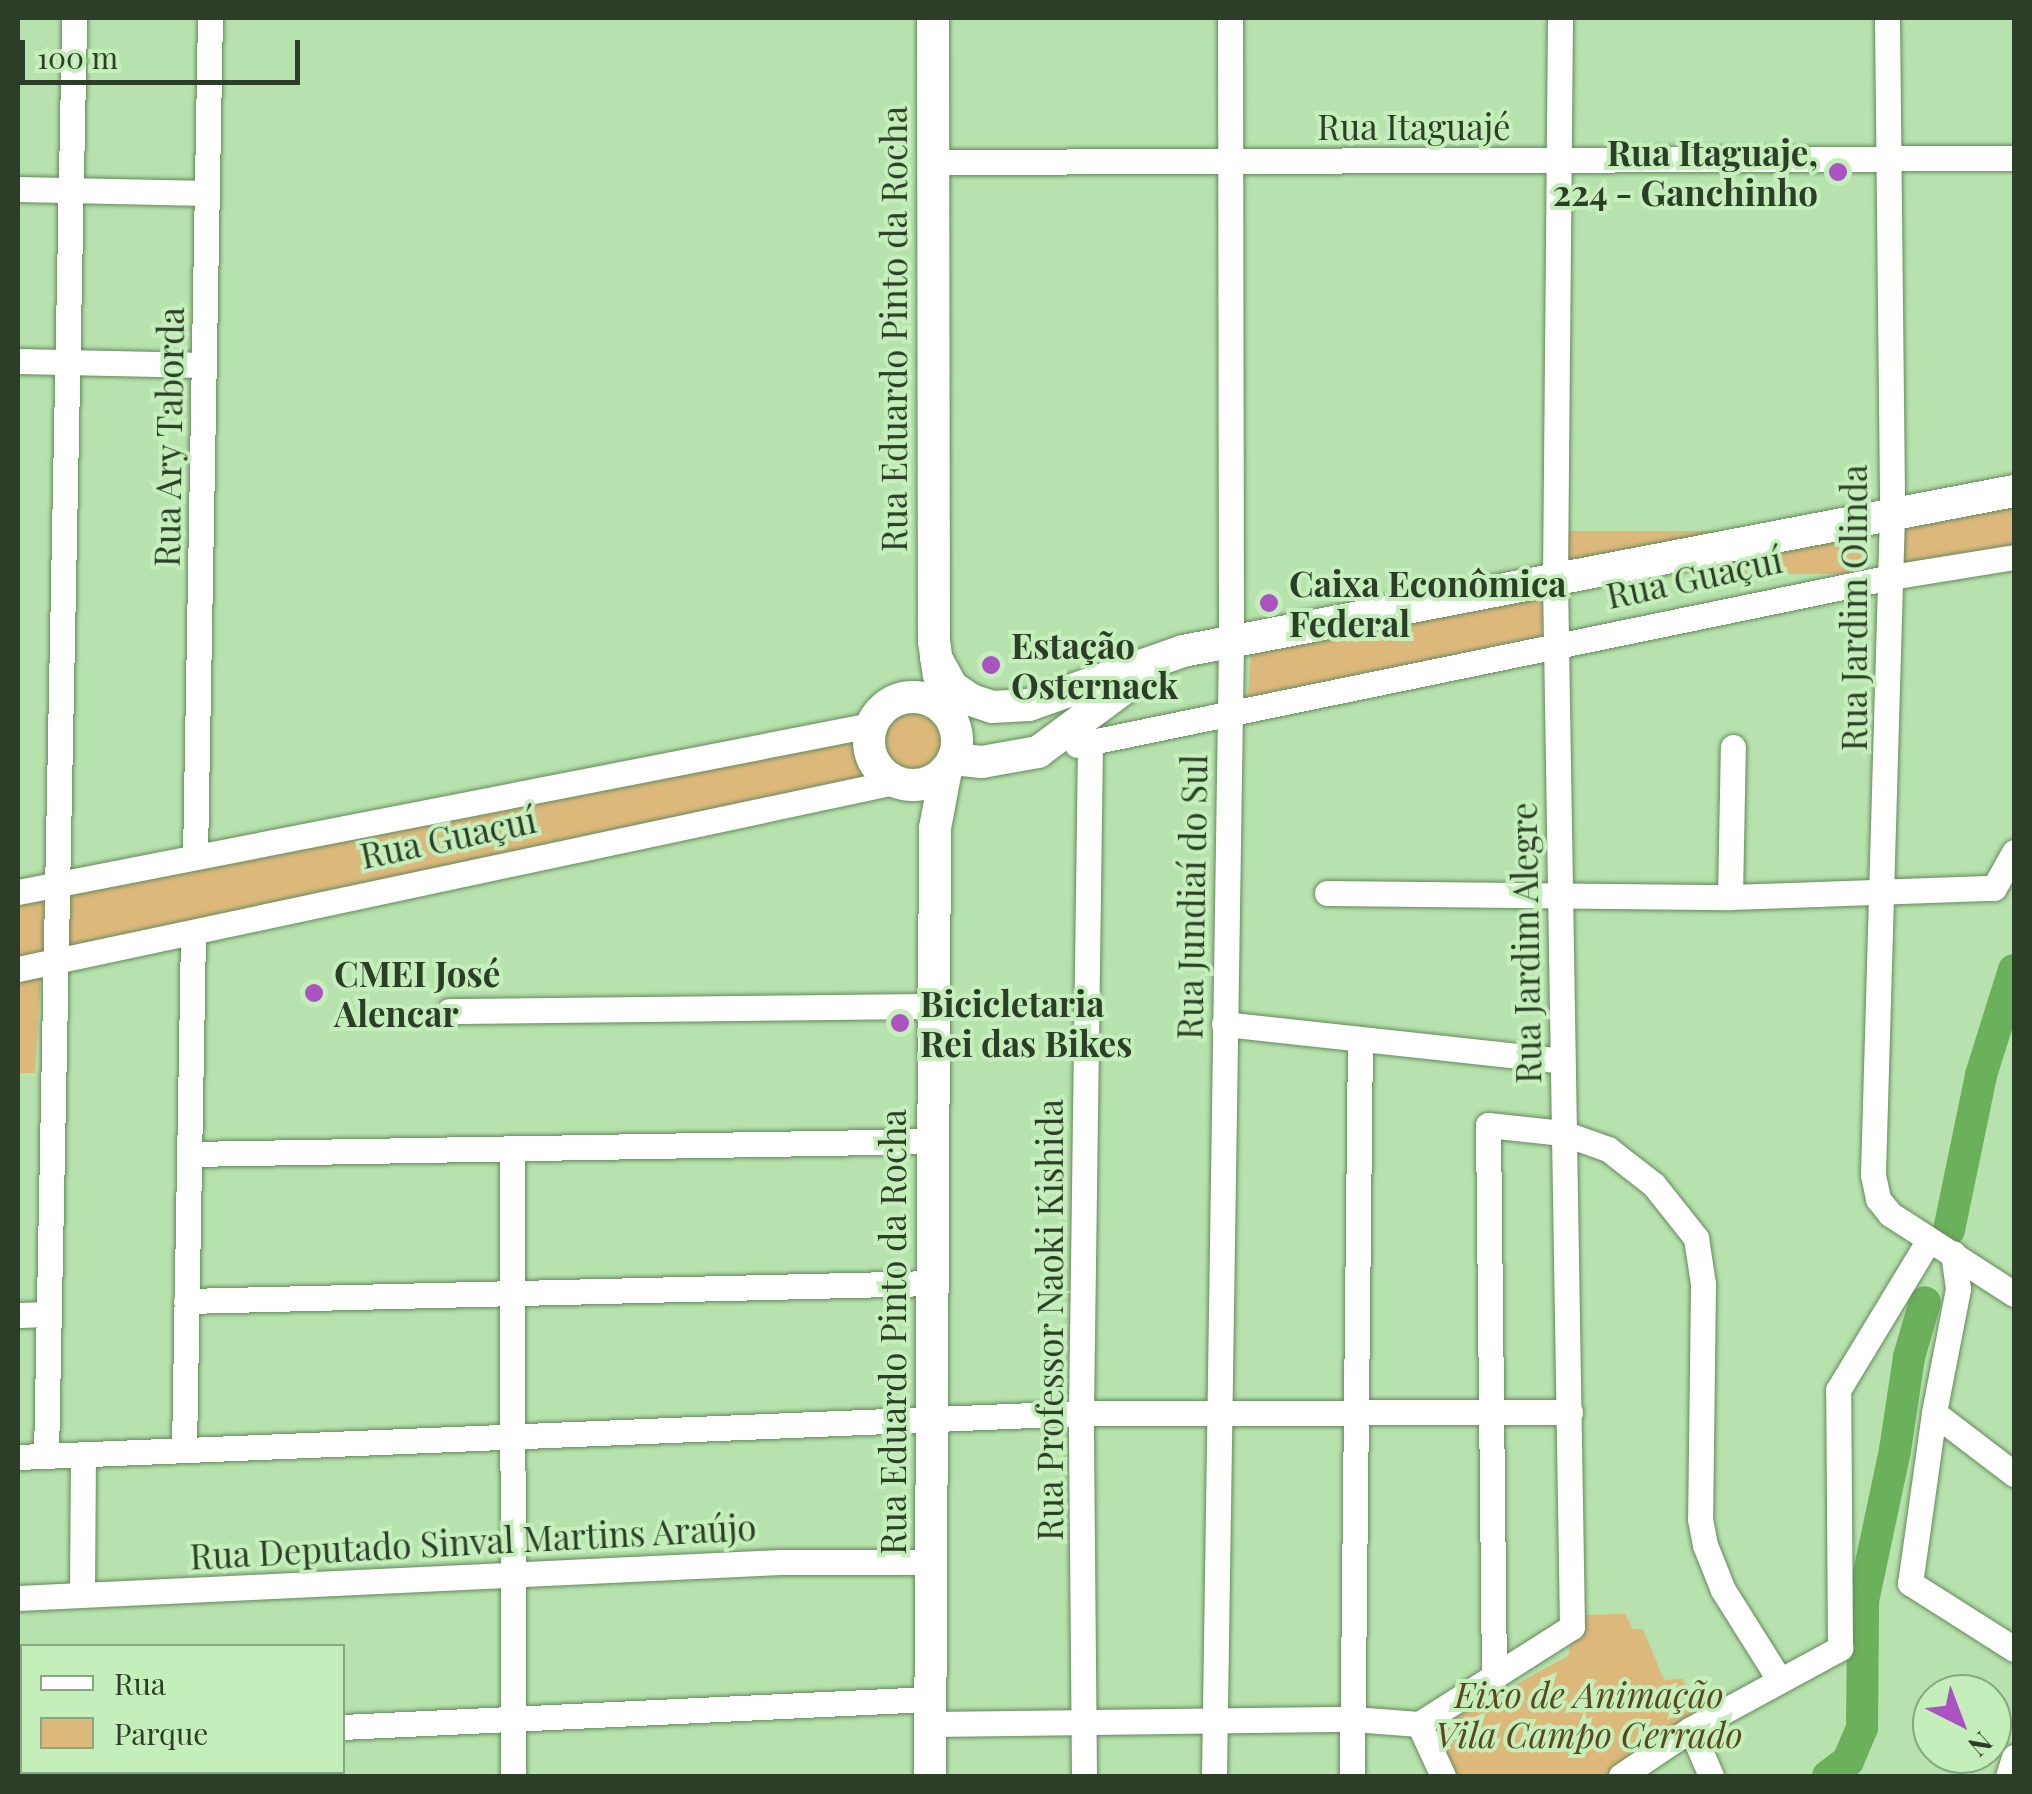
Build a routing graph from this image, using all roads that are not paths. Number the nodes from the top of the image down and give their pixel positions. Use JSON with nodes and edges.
{"nodes":[{"id":1,"x":74,"y":18,"type":"edge"},
{"id":2,"x":210,"y":18,"type":"edge"},
{"id":3,"x":933,"y":18,"type":"edge"},
{"id":4,"x":1230,"y":18,"type":"edge"},
{"id":5,"x":1560,"y":18,"type":"edge"},
{"id":6,"x":1888,"y":18,"type":"edge"},
{"id":7,"x":1888,"y":157,"type":"junction"},
{"id":8,"x":2014,"y":158,"type":"edge"},
{"id":9,"x":1230,"y":160,"type":"junction"},
{"id":10,"x":933,"y":162,"type":"junction"},
{"id":11,"x":1559,"y":162,"type":"junction"},
{"id":12,"x":18,"y":189,"type":"edge"},
{"id":13,"x":70,"y":190,"type":"junction"},
{"id":14,"x":207,"y":193,"type":"junction"},
{"id":15,"x":18,"y":361,"type":"edge"},
{"id":16,"x":67,"y":362,"type":"junction"},
{"id":17,"x":204,"y":365,"type":"junction"},
{"id":18,"x":2014,"y":491,"type":"edge"},
{"id":19,"x":1892,"y":514,"type":"junction"},
{"id":20,"x":2014,"y":557,"type":"edge"},
{"id":21,"x":1890,"y":577,"type":"junction"},
{"id":22,"x":1555,"y":579,"type":"junction"},
{"id":23,"x":1231,"y":642,"type":"junction"},
{"id":24,"x":1556,"y":647,"type":"junction"},
{"id":25,"x":935,"y":649,"type":"junction"},
{"id":26,"x":1170,"y":654,"type":"junction"},
{"id":27,"x":1060,"y":697,"type":"junction"},
{"id":28,"x":902,"y":698,"type":"junction"},
{"id":29,"x":981,"y":704,"type":"junction"},
{"id":30,"x":948,"y":715,"type":"junction"},
{"id":31,"x":1228,"y":715,"type":"junction"},
{"id":32,"x":871,"y":726,"type":"junction"},
{"id":33,"x":1090,"y":743,"type":"junction"},
{"id":34,"x":1733,"y":747,"type":"dead end"},
{"id":35,"x":1038,"y":752,"type":"junction"},
{"id":36,"x":950,"y":765,"type":"junction"},
{"id":37,"x":900,"y":784,"type":"junction"},
{"id":38,"x":935,"y":828,"type":"junction"},
{"id":39,"x":2014,"y":852,"type":"edge"},
{"id":40,"x":195,"y":857,"type":"junction"},
{"id":41,"x":58,"y":884,"type":"junction"},
{"id":42,"x":18,"y":892,"type":"edge"},
{"id":43,"x":1326,"y":893,"type":"dead end"},
{"id":44,"x":1884,"y":893,"type":"junction"},
{"id":45,"x":1559,"y":896,"type":"junction"},
{"id":46,"x":1730,"y":897,"type":"junction"},
{"id":47,"x":193,"y":933,"type":"junction"},
{"id":48,"x":56,"y":962,"type":"junction"},
{"id":49,"x":18,"y":970,"type":"edge"},
{"id":50,"x":934,"y":1006,"type":"junction"},
{"id":51,"x":449,"y":1011,"type":"dead end"},
{"id":52,"x":1224,"y":1024,"type":"junction"},
{"id":53,"x":1360,"y":1041,"type":"junction"},
{"id":54,"x":1562,"y":1061,"type":"junction"},
{"id":55,"x":1562,"y":1133,"type":"junction"},
{"id":56,"x":933,"y":1141,"type":"junction"},
{"id":57,"x":512,"y":1148,"type":"junction"},
{"id":58,"x":189,"y":1154,"type":"junction"},
{"id":59,"x":1930,"y":1240,"type":"junction"},
{"id":60,"x":1953,"y":1253,"type":"junction"},
{"id":61,"x":932,"y":1283,"type":"junction"},
{"id":62,"x":512,"y":1293,"type":"junction"},
{"id":63,"x":2014,"y":1294,"type":"edge"},
{"id":64,"x":186,"y":1301,"type":"junction"},
{"id":65,"x":18,"y":1314,"type":"edge"},
{"id":66,"x":49,"y":1314,"type":"junction"},
{"id":67,"x":1492,"y":1410,"type":"junction"},
{"id":68,"x":1356,"y":1411,"type":"junction"},
{"id":69,"x":1219,"y":1412,"type":"junction"},
{"id":70,"x":1570,"y":1412,"type":"junction"},
{"id":71,"x":1082,"y":1413,"type":"junction"},
{"id":72,"x":1934,"y":1413,"type":"junction"},
{"id":73,"x":932,"y":1421,"type":"junction"},
{"id":74,"x":512,"y":1438,"type":"junction"},
{"id":75,"x":184,"y":1450,"type":"junction"},
{"id":76,"x":83,"y":1454,"type":"junction"},
{"id":77,"x":46,"y":1456,"type":"junction"},
{"id":78,"x":18,"y":1457,"type":"edge"},
{"id":79,"x":2014,"y":1474,"type":"edge"},
{"id":80,"x":931,"y":1562,"type":"junction"},
{"id":81,"x":512,"y":1575,"type":"junction"},
{"id":82,"x":82,"y":1595,"type":"junction"},
{"id":83,"x":18,"y":1598,"type":"edge"},
{"id":84,"x":2014,"y":1649,"type":"edge"},
{"id":85,"x":1494,"y":1678,"type":"junction"},
{"id":86,"x":1780,"y":1681,"type":"junction"},
{"id":87,"x":930,"y":1711,"type":"junction"},
{"id":88,"x":512,"y":1719,"type":"junction"},
{"id":89,"x":1353,"y":1719,"type":"junction"},
{"id":90,"x":1084,"y":1722,"type":"junction"},
{"id":91,"x":1215,"y":1722,"type":"junction"},
{"id":92,"x":1419,"y":1724,"type":"junction"},
{"id":93,"x":345,"y":1727,"type":"edge"},
{"id":94,"x":1691,"y":1729,"type":"junction"},
{"id":95,"x":2014,"y":1757,"type":"edge"},
{"id":96,"x":513,"y":1776,"type":"edge"},
{"id":97,"x":930,"y":1776,"type":"edge"},
{"id":98,"x":1084,"y":1776,"type":"edge"},
{"id":99,"x":1214,"y":1776,"type":"edge"},
{"id":100,"x":1352,"y":1776,"type":"edge"},
{"id":101,"x":1443,"y":1776,"type":"edge"},
{"id":102,"x":1621,"y":1776,"type":"edge"},
{"id":103,"x":1711,"y":1776,"type":"edge"},
{"id":104,"x":2008,"y":1776,"type":"edge"}],
"edges":[{"from":1,"to":13,"type":"street"},
{"from":2,"to":14,"type":"street","name":"Rua Ary Taborda"},
{"from":3,"to":10,"type":"main road","name":"Rua Eduardo Pinto da Rocha"},
{"from":4,"to":9,"type":"street","name":"Rua Jundiaí do Sul"},
{"from":5,"to":11,"type":"street","name":"Rua Jardim Alegre"},
{"from":6,"to":7,"type":"street","name":"Rua Jardim Olinda"},
{"from":7,"to":8,"type":"street","name":"Rua Itaguajé"},
{"from":7,"to":11,"type":"street","name":"Rua Itaguajé"},
{"from":7,"to":19,"type":"street","name":"Rua Jardim Olinda"},
{"from":9,"to":10,"type":"street","name":"Rua Itaguajé"},
{"from":9,"to":11,"type":"street","name":"Rua Itaguajé"},
{"from":9,"to":23,"type":"street","name":"Rua Jundiaí do Sul"},
{"from":10,"to":25,"type":"main road","name":"Rua Eduardo Pinto da Rocha"},
{"from":11,"to":22,"type":"street","name":"Rua Jardim Alegre"},
{"from":12,"to":13,"type":"street"},
{"from":13,"to":14,"type":"street"},
{"from":13,"to":16,"type":"street"},
{"from":14,"to":17,"type":"street","name":"Rua Ary Taborda"},
{"from":15,"to":16,"type":"street"},
{"from":16,"to":17,"type":"street"},
{"from":16,"to":41,"type":"street"},
{"from":17,"to":40,"type":"street","name":"Rua Ary Taborda"},
{"from":18,"to":19,"type":"main road","name":"Rua Guaçuí"},
{"from":19,"to":21,"type":"street","name":"Rua Jardim Olinda"},
{"from":19,"to":22,"type":"main road","name":"Rua Guaçuí"},
{"from":20,"to":21,"type":"street","name":"Rua Guaçuí"},
{"from":21,"to":24,"type":"street","name":"Rua Guaçuí"},
{"from":21,"to":44,"type":"street","name":"Rua Jardim Olinda"},
{"from":22,"to":23,"type":"main road","name":"Rua Guaçuí"},
{"from":22,"to":24,"type":"street","name":"Rua Jardim Alegre"},
{"from":23,"to":26,"type":"main road","name":"Rua Guaçuí"},
{"from":23,"to":31,"type":"street","name":"Rua Jundiaí do Sul"},
{"from":24,"to":31,"type":"street","name":"Rua Guaçuí"},
{"from":24,"to":45,"type":"street","name":"Rua Jardim Alegre"},
{"from":25,"to":28,"type":"main road","name":"Rua Eduardo Pinto da Rocha"},
{"from":25,"to":29,"type":"main road"},
{"from":25,"to":30,"type":"main road","name":"Rua Eduardo Pinto da Rocha"},
{"from":26,"to":27,"type":"main road","name":"Rua Guaçuí"},
{"from":26,"to":35,"type":"main road","name":"Rua Guaçuí"},
{"from":27,"to":29,"type":"main road","name":"Rua Guaçuí"},
{"from":27,"to":35,"type":"main road"},
{"from":28,"to":30,"type":"main road"},
{"from":28,"to":32,"type":"main road"},
{"from":29,"to":30,"type":"main road","name":"Rua Guaçuí"},
{"from":30,"to":36,"type":"main road"},
{"from":31,"to":33,"type":"street","name":"Rua Guaçuí"},
{"from":31,"to":52,"type":"street","name":"Rua Jundiaí do Sul"},
{"from":32,"to":37,"type":"main road"},
{"from":32,"to":40,"type":"street","name":"Rua Guaçuí"},
{"from":33,"to":35,"type":"street","name":"Rua Guaçuí"},
{"from":33,"to":71,"type":"street","name":"Rua Professor Naoki Kishida"},
{"from":34,"to":46,"type":"street"},
{"from":35,"to":36,"type":"main road","name":"Rua Guaçuí"},
{"from":36,"to":37,"type":"main road"},
{"from":36,"to":38,"type":"main road","name":"Rua Eduardo Pinto da Rocha"},
{"from":37,"to":38,"type":"main road"},
{"from":37,"to":47,"type":"street","name":"Rua Guaçuí"},
{"from":38,"to":50,"type":"main road","name":"Rua Eduardo Pinto da Rocha"},
{"from":39,"to":44,"type":"street"},
{"from":40,"to":41,"type":"street","name":"Rua Guaçuí"},
{"from":41,"to":42,"type":"street","name":"Rua Guaçuí"},
{"from":41,"to":48,"type":"street"},
{"from":43,"to":45,"type":"street"},
{"from":44,"to":46,"type":"street"},
{"from":44,"to":59,"type":"street","name":"Rua Jardim Olinda"},
{"from":45,"to":46,"type":"street"},
{"from":45,"to":54,"type":"street","name":"Rua Jardim Alegre"},
{"from":47,"to":48,"type":"street","name":"Rua Guaçuí"},
{"from":47,"to":58,"type":"street"},
{"from":48,"to":49,"type":"street","name":"Rua Guaçuí"},
{"from":48,"to":66,"type":"street"},
{"from":50,"to":51,"type":"street"},
{"from":50,"to":56,"type":"main road","name":"Rua Eduardo Pinto da Rocha"},
{"from":52,"to":53,"type":"street"},
{"from":52,"to":69,"type":"street","name":"Rua Jundiaí do Sul"},
{"from":53,"to":54,"type":"street"},
{"from":53,"to":68,"type":"street"},
{"from":54,"to":55,"type":"street","name":"Rua Jardim Alegre"},
{"from":55,"to":67,"type":"street"},
{"from":55,"to":70,"type":"street","name":"Rua Jardim Alegre"},
{"from":55,"to":86,"type":"street"},
{"from":56,"to":57,"type":"street"},
{"from":56,"to":61,"type":"main road","name":"Rua Eduardo Pinto da Rocha"},
{"from":57,"to":58,"type":"street"},
{"from":57,"to":62,"type":"street"},
{"from":58,"to":64,"type":"street"},
{"from":59,"to":60,"type":"street"},
{"from":59,"to":86,"type":"street"},
{"from":60,"to":63,"type":"street"},
{"from":60,"to":72,"type":"street"},
{"from":61,"to":62,"type":"street"},
{"from":61,"to":73,"type":"main road","name":"Rua Eduardo Pinto da Rocha"},
{"from":62,"to":64,"type":"street"},
{"from":62,"to":74,"type":"street"},
{"from":64,"to":75,"type":"street"},
{"from":65,"to":66,"type":"street"},
{"from":66,"to":77,"type":"street"},
{"from":67,"to":68,"type":"street"},
{"from":67,"to":70,"type":"street"},
{"from":67,"to":85,"type":"street"},
{"from":68,"to":69,"type":"street"},
{"from":68,"to":89,"type":"street"},
{"from":69,"to":71,"type":"street"},
{"from":69,"to":91,"type":"street","name":"Rua Jundiaí do Sul"},
{"from":70,"to":85,"type":"street","name":"Rua Jardim Alegre"},
{"from":71,"to":73,"type":"street"},
{"from":71,"to":90,"type":"street","name":"Rua Professor Naoki Kishida"},
{"from":72,"to":79,"type":"street"},
{"from":72,"to":84,"type":"street"},
{"from":73,"to":74,"type":"street"},
{"from":73,"to":80,"type":"main road","name":"Rua Eduardo Pinto da Rocha"},
{"from":74,"to":75,"type":"street"},
{"from":74,"to":81,"type":"street"},
{"from":75,"to":76,"type":"street"},
{"from":76,"to":77,"type":"street"},
{"from":76,"to":82,"type":"street"},
{"from":77,"to":78,"type":"street"},
{"from":80,"to":81,"type":"street","name":"Rua Deputado Sinval Martins Araújo"},
{"from":80,"to":87,"type":"main road","name":"Rua Eduardo Pinto da Rocha"},
{"from":81,"to":82,"type":"street","name":"Rua Deputado Sinval Martins Araújo"},
{"from":81,"to":88,"type":"street"},
{"from":82,"to":83,"type":"street","name":"Rua Deputado Sinval Martins Araújo"},
{"from":85,"to":92,"type":"street","name":"Rua Jardim Alegre"},
{"from":86,"to":94,"type":"street"},
{"from":87,"to":88,"type":"street"},
{"from":87,"to":90,"type":"street"},
{"from":87,"to":97,"type":"main road","name":"Rua Eduardo Pinto da Rocha"},
{"from":88,"to":93,"type":"street"},
{"from":88,"to":96,"type":"street"},
{"from":89,"to":91,"type":"street"},
{"from":89,"to":92,"type":"street"},
{"from":89,"to":100,"type":"street"},
{"from":90,"to":91,"type":"street"},
{"from":90,"to":98,"type":"street","name":"Rua Professor Naoki Kishida"},
{"from":91,"to":99,"type":"street","name":"Rua Jundiaí do Sul"},
{"from":92,"to":101,"type":"street"},
{"from":94,"to":102,"type":"street"},
{"from":94,"to":103,"type":"street"},
{"from":95,"to":104,"type":"street"}]}
